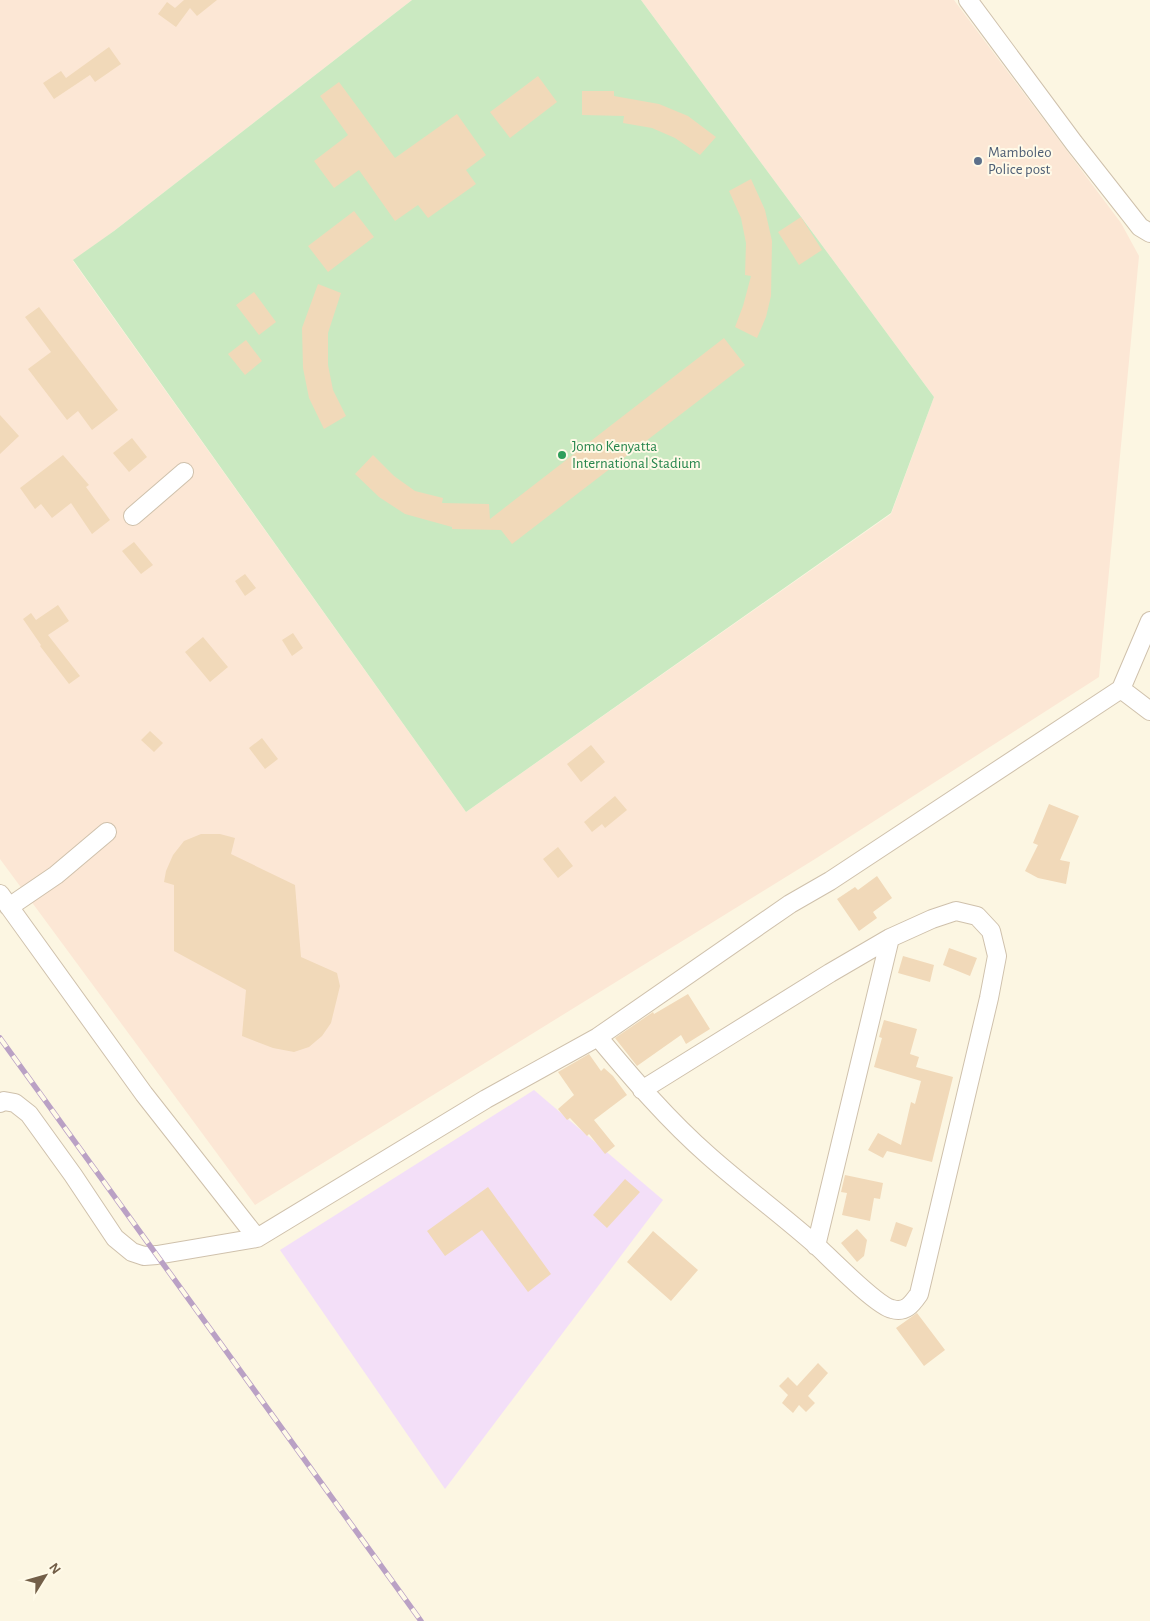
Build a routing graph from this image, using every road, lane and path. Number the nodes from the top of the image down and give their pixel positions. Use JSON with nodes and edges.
{"nodes":[{"id":1,"x":968,"y":0,"type":"edge"},
{"id":2,"x":1150,"y":233,"type":"edge"},
{"id":3,"x":184,"y":472,"type":"dead end"},
{"id":4,"x":133,"y":516,"type":"dead end"},
{"id":5,"x":1150,"y":621,"type":"edge"},
{"id":6,"x":1121,"y":689,"type":"junction"},
{"id":7,"x":1150,"y":711,"type":"edge"},
{"id":8,"x":107,"y":832,"type":"dead end"},
{"id":9,"x":5,"y":901,"type":"edge"},
{"id":10,"x":890,"y":938,"type":"junction"},
{"id":11,"x":598,"y":1037,"type":"junction"},
{"id":12,"x":642,"y":1090,"type":"junction"},
{"id":13,"x":0,"y":1103,"type":"edge"},
{"id":14,"x":257,"y":1238,"type":"junction"},
{"id":15,"x":816,"y":1246,"type":"junction"}],
"edges":[{"from":1,"to":2,"type":"street"},
{"from":3,"to":4,"type":"street"},
{"from":5,"to":6,"type":"street"},
{"from":6,"to":7,"type":"street"},
{"from":6,"to":11,"type":"street"},
{"from":8,"to":9,"type":"street"},
{"from":9,"to":14,"type":"street"},
{"from":10,"to":12,"type":"street"},
{"from":10,"to":15,"type":"street"},
{"from":10,"to":15,"type":"street"},
{"from":11,"to":12,"type":"street"},
{"from":11,"to":14,"type":"street"},
{"from":12,"to":15,"type":"street"},
{"from":13,"to":14,"type":"street"}]}
